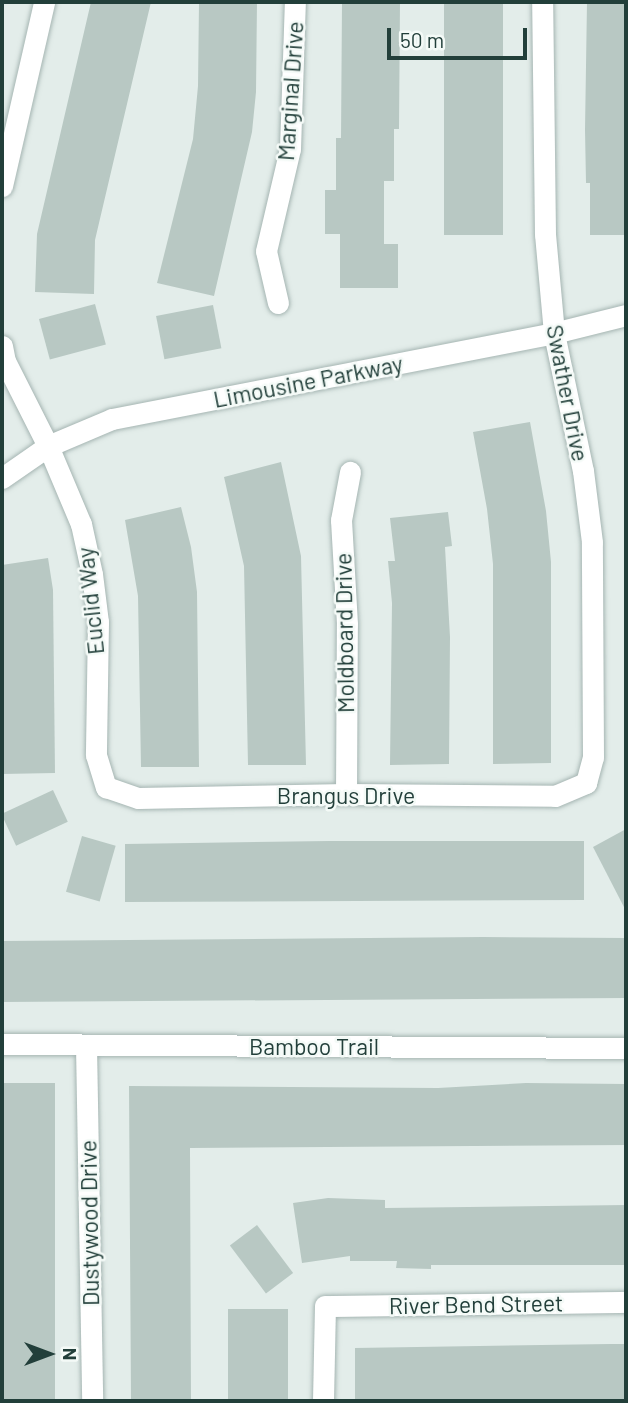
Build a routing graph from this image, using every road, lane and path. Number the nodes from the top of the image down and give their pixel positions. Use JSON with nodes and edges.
{"nodes":[{"id":1,"x":44,"y":2,"type":"edge"},
{"id":2,"x":295,"y":2,"type":"edge"},
{"id":3,"x":542,"y":2,"type":"edge"},
{"id":4,"x":2,"y":186,"type":"edge"},
{"id":5,"x":278,"y":303,"type":"dead end"},
{"id":6,"x":626,"y":315,"type":"edge"},
{"id":7,"x":554,"y":333,"type":"junction"},
{"id":8,"x":2,"y":346,"type":"edge"},
{"id":9,"x":48,"y":446,"type":"junction"},
{"id":10,"x":349,"y":472,"type":"dead end"},
{"id":11,"x":2,"y":478,"type":"edge"},
{"id":12,"x":586,"y":783,"type":"joint"},
{"id":13,"x":106,"y":787,"type":"joint"},
{"id":14,"x":346,"y":793,"type":"junction"},
{"id":15,"x":2,"y":1044,"type":"edge"},
{"id":16,"x":86,"y":1045,"type":"junction"},
{"id":17,"x":626,"y":1048,"type":"edge"},
{"id":18,"x":626,"y":1302,"type":"edge"},
{"id":19,"x":92,"y":1401,"type":"edge"},
{"id":20,"x":323,"y":1401,"type":"edge"}],
"edges":[{"from":1,"to":4,"type":"street"},
{"from":2,"to":5,"type":"street","name":"Marginal Drive"},
{"from":3,"to":7,"type":"street","name":"Swather Drive"},
{"from":6,"to":7,"type":"street","name":"Limousine Parkway"},
{"from":7,"to":9,"type":"street","name":"Limousine Parkway"},
{"from":7,"to":12,"type":"street","name":"Swather Drive"},
{"from":8,"to":9,"type":"street","name":"Euclid Way"},
{"from":9,"to":11,"type":"street","name":"Limousine Parkway"},
{"from":9,"to":13,"type":"street","name":"Euclid Way"},
{"from":10,"to":14,"type":"street","name":"Moldboard Drive"},
{"from":12,"to":14,"type":"street","name":"Brangus Drive"},
{"from":13,"to":14,"type":"street","name":"Brangus Drive"},
{"from":15,"to":16,"type":"street","name":"Bamboo Trail"},
{"from":16,"to":17,"type":"street","name":"Bamboo Trail"},
{"from":16,"to":19,"type":"street","name":"Dustywood Drive"},
{"from":18,"to":20,"type":"street","name":"River Bend Street"}]}
